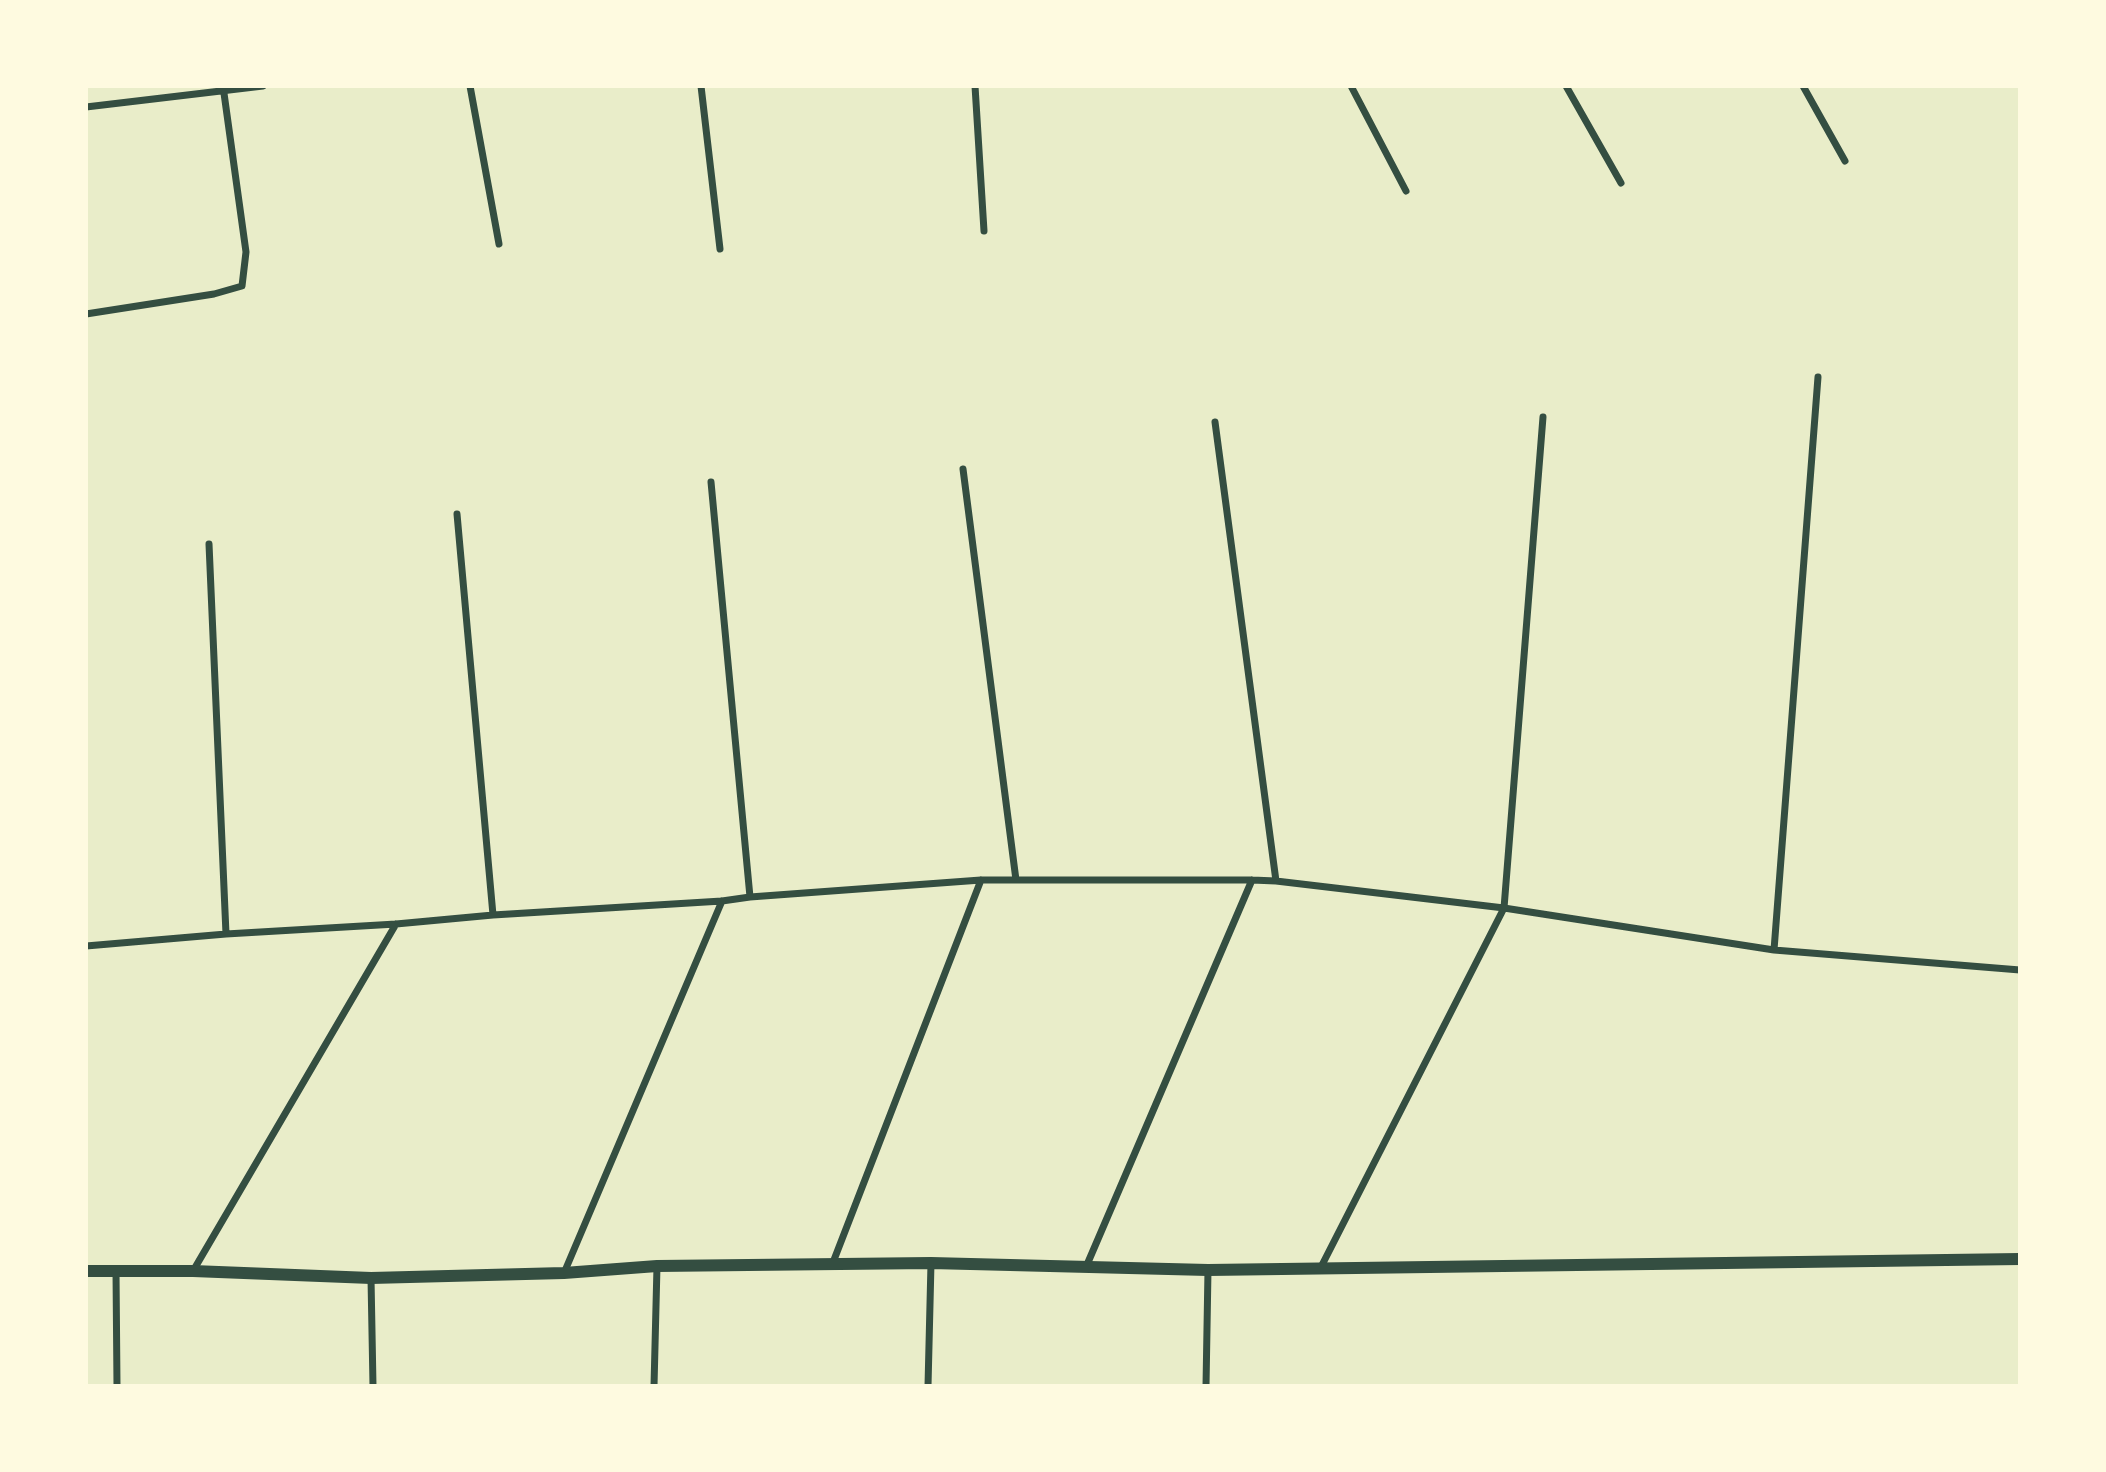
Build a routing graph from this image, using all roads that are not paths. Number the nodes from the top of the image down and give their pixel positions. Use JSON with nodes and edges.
{"nodes":[{"id":1,"x":263,"y":86,"type":"edge"},
{"id":2,"x":470,"y":86,"type":"edge"},
{"id":3,"x":701,"y":86,"type":"edge"},
{"id":4,"x":975,"y":86,"type":"edge"},
{"id":5,"x":1351,"y":86,"type":"edge"},
{"id":6,"x":1566,"y":86,"type":"edge"},
{"id":7,"x":1803,"y":86,"type":"edge"},
{"id":8,"x":223,"y":89,"type":"edge"},
{"id":9,"x":86,"y":107,"type":"edge"},
{"id":10,"x":1845,"y":161,"type":"dead end"},
{"id":11,"x":1621,"y":183,"type":"dead end"},
{"id":12,"x":1406,"y":191,"type":"dead end"},
{"id":13,"x":984,"y":230,"type":"dead end"},
{"id":14,"x":499,"y":244,"type":"dead end"},
{"id":15,"x":720,"y":248,"type":"dead end"},
{"id":16,"x":86,"y":314,"type":"edge"},
{"id":17,"x":1818,"y":377,"type":"dead end"},
{"id":18,"x":1544,"y":417,"type":"dead end"},
{"id":19,"x":1215,"y":422,"type":"dead end"},
{"id":20,"x":963,"y":469,"type":"dead end"},
{"id":21,"x":711,"y":482,"type":"dead end"},
{"id":22,"x":457,"y":514,"type":"dead end"},
{"id":23,"x":209,"y":544,"type":"dead end"},
{"id":24,"x":981,"y":880,"type":"junction"},
{"id":25,"x":1016,"y":880,"type":"junction"},
{"id":26,"x":1252,"y":880,"type":"junction"},
{"id":27,"x":1276,"y":881,"type":"junction"},
{"id":28,"x":750,"y":897,"type":"junction"},
{"id":29,"x":722,"y":901,"type":"junction"},
{"id":30,"x":1504,"y":908,"type":"junction"},
{"id":31,"x":493,"y":915,"type":"junction"},
{"id":32,"x":396,"y":924,"type":"junction"},
{"id":33,"x":226,"y":934,"type":"junction"},
{"id":34,"x":86,"y":946,"type":"edge"},
{"id":35,"x":1774,"y":950,"type":"junction"},
{"id":36,"x":2020,"y":970,"type":"edge"},
{"id":37,"x":2020,"y":1259,"type":"edge"},
{"id":38,"x":930,"y":1264,"type":"junction"},
{"id":39,"x":832,"y":1265,"type":"junction"},
{"id":40,"x":657,"y":1266,"type":"junction"},
{"id":41,"x":1086,"y":1267,"type":"junction"},
{"id":42,"x":1320,"y":1269,"type":"junction"},
{"id":43,"x":1208,"y":1270,"type":"junction"},
{"id":44,"x":86,"y":1271,"type":"edge"},
{"id":45,"x":116,"y":1271,"type":"junction"},
{"id":46,"x":193,"y":1271,"type":"junction"},
{"id":47,"x":564,"y":1273,"type":"junction"},
{"id":48,"x":371,"y":1278,"type":"junction"},
{"id":49,"x":117,"y":1386,"type":"edge"},
{"id":50,"x":373,"y":1386,"type":"edge"},
{"id":51,"x":654,"y":1386,"type":"edge"},
{"id":52,"x":929,"y":1386,"type":"edge"},
{"id":53,"x":1206,"y":1386,"type":"edge"}],
"edges":[{"from":1,"to":8,"type":"street"},
{"from":2,"to":14,"type":"street"},
{"from":3,"to":15,"type":"street"},
{"from":4,"to":13,"type":"street"},
{"from":5,"to":12,"type":"street"},
{"from":6,"to":11,"type":"street"},
{"from":7,"to":10,"type":"street"},
{"from":8,"to":9,"type":"street"},
{"from":8,"to":16,"type":"street"},
{"from":17,"to":35,"type":"street"},
{"from":18,"to":30,"type":"street"},
{"from":19,"to":27,"type":"street"},
{"from":20,"to":25,"type":"street"},
{"from":21,"to":28,"type":"street"},
{"from":22,"to":31,"type":"street"},
{"from":23,"to":33,"type":"street"},
{"from":24,"to":25,"type":"street"},
{"from":24,"to":28,"type":"street"},
{"from":24,"to":39,"type":"street"},
{"from":25,"to":26,"type":"street"},
{"from":26,"to":27,"type":"street"},
{"from":26,"to":41,"type":"street"},
{"from":27,"to":30,"type":"street"},
{"from":28,"to":29,"type":"street"},
{"from":29,"to":31,"type":"street"},
{"from":29,"to":47,"type":"street"},
{"from":30,"to":35,"type":"street"},
{"from":30,"to":42,"type":"street"},
{"from":31,"to":32,"type":"street"},
{"from":32,"to":33,"type":"street"},
{"from":32,"to":46,"type":"street"},
{"from":33,"to":34,"type":"street"},
{"from":35,"to":36,"type":"street"},
{"from":37,"to":42,"type":"street"},
{"from":38,"to":39,"type":"street"},
{"from":38,"to":41,"type":"street"},
{"from":38,"to":52,"type":"street"},
{"from":39,"to":40,"type":"street"},
{"from":40,"to":47,"type":"street"},
{"from":40,"to":51,"type":"street"},
{"from":41,"to":43,"type":"street"},
{"from":42,"to":43,"type":"street"},
{"from":43,"to":53,"type":"street"},
{"from":44,"to":45,"type":"street"},
{"from":45,"to":46,"type":"street"},
{"from":45,"to":49,"type":"street"},
{"from":46,"to":48,"type":"street"},
{"from":47,"to":48,"type":"street"},
{"from":48,"to":50,"type":"street"}]}
